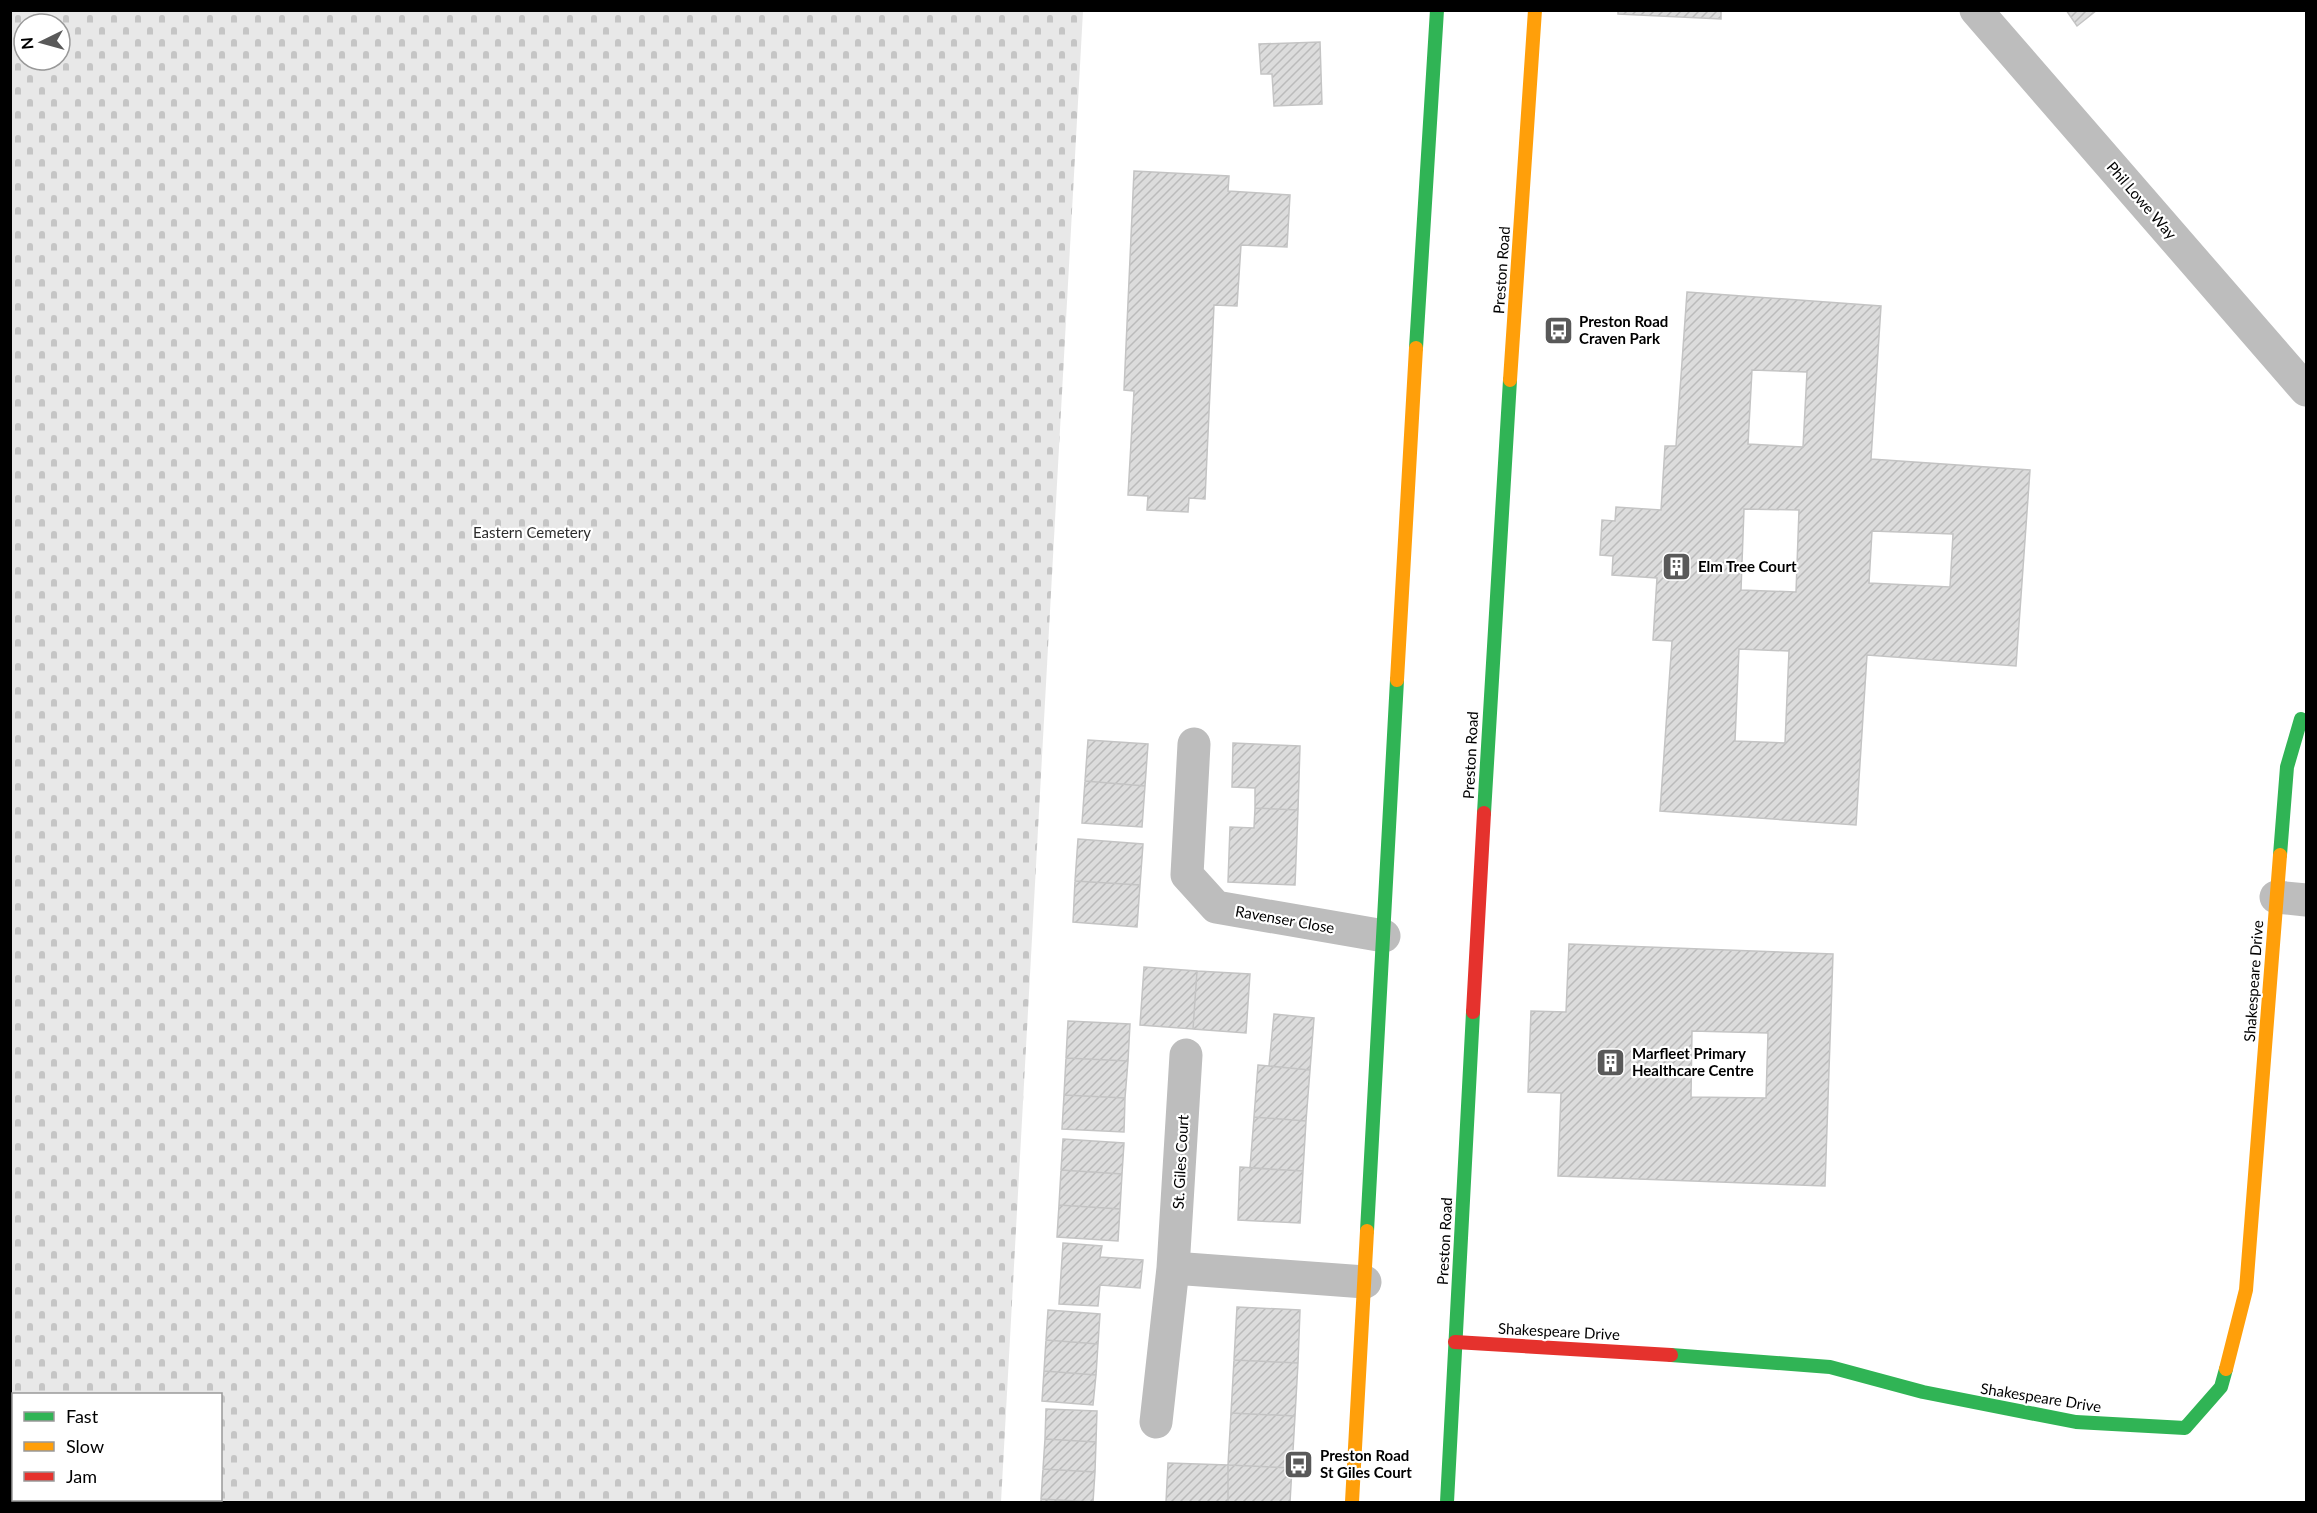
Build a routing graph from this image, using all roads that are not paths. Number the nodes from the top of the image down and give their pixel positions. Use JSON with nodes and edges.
{"nodes":[{"id":1,"x":1437,"y":10,"type":"edge"},
{"id":2,"x":1535,"y":10,"type":"edge"},
{"id":3,"x":1976,"y":10,"type":"edge"},
{"id":4,"x":2307,"y":390,"type":"edge"},
{"id":5,"x":2301,"y":719,"type":"dead end"},
{"id":6,"x":1194,"y":744,"type":"dead end"},
{"id":7,"x":2291,"y":899,"type":"edge"},
{"id":8,"x":1384,"y":936,"type":"junction"},
{"id":9,"x":1186,"y":1055,"type":"dead end"},
{"id":10,"x":1173,"y":1268,"type":"junction"},
{"id":11,"x":1365,"y":1282,"type":"junction"},
{"id":12,"x":1455,"y":1342,"type":"junction"},
{"id":13,"x":1156,"y":1422,"type":"dead end"},
{"id":14,"x":1352,"y":1503,"type":"edge"},
{"id":15,"x":1447,"y":1503,"type":"edge"}],
"edges":[{"from":1,"to":8,"type":"street"},
{"from":2,"to":12,"type":"street","name":"Preston Road"},
{"from":3,"to":4,"type":"street","name":"Phil Lowe Way"},
{"from":5,"to":7,"type":"street","name":"Shakespeare Drive"},
{"from":6,"to":8,"type":"street","name":"Ravenser Close"},
{"from":7,"to":12,"type":"street","name":"Shakespeare Drive"},
{"from":8,"to":11,"type":"street"},
{"from":9,"to":10,"type":"street","name":"St. Giles Court"},
{"from":10,"to":11,"type":"street"},
{"from":10,"to":13,"type":"street","name":"St. Giles Court"},
{"from":11,"to":14,"type":"street"},
{"from":12,"to":15,"type":"street","name":"Preston Road"}]}
